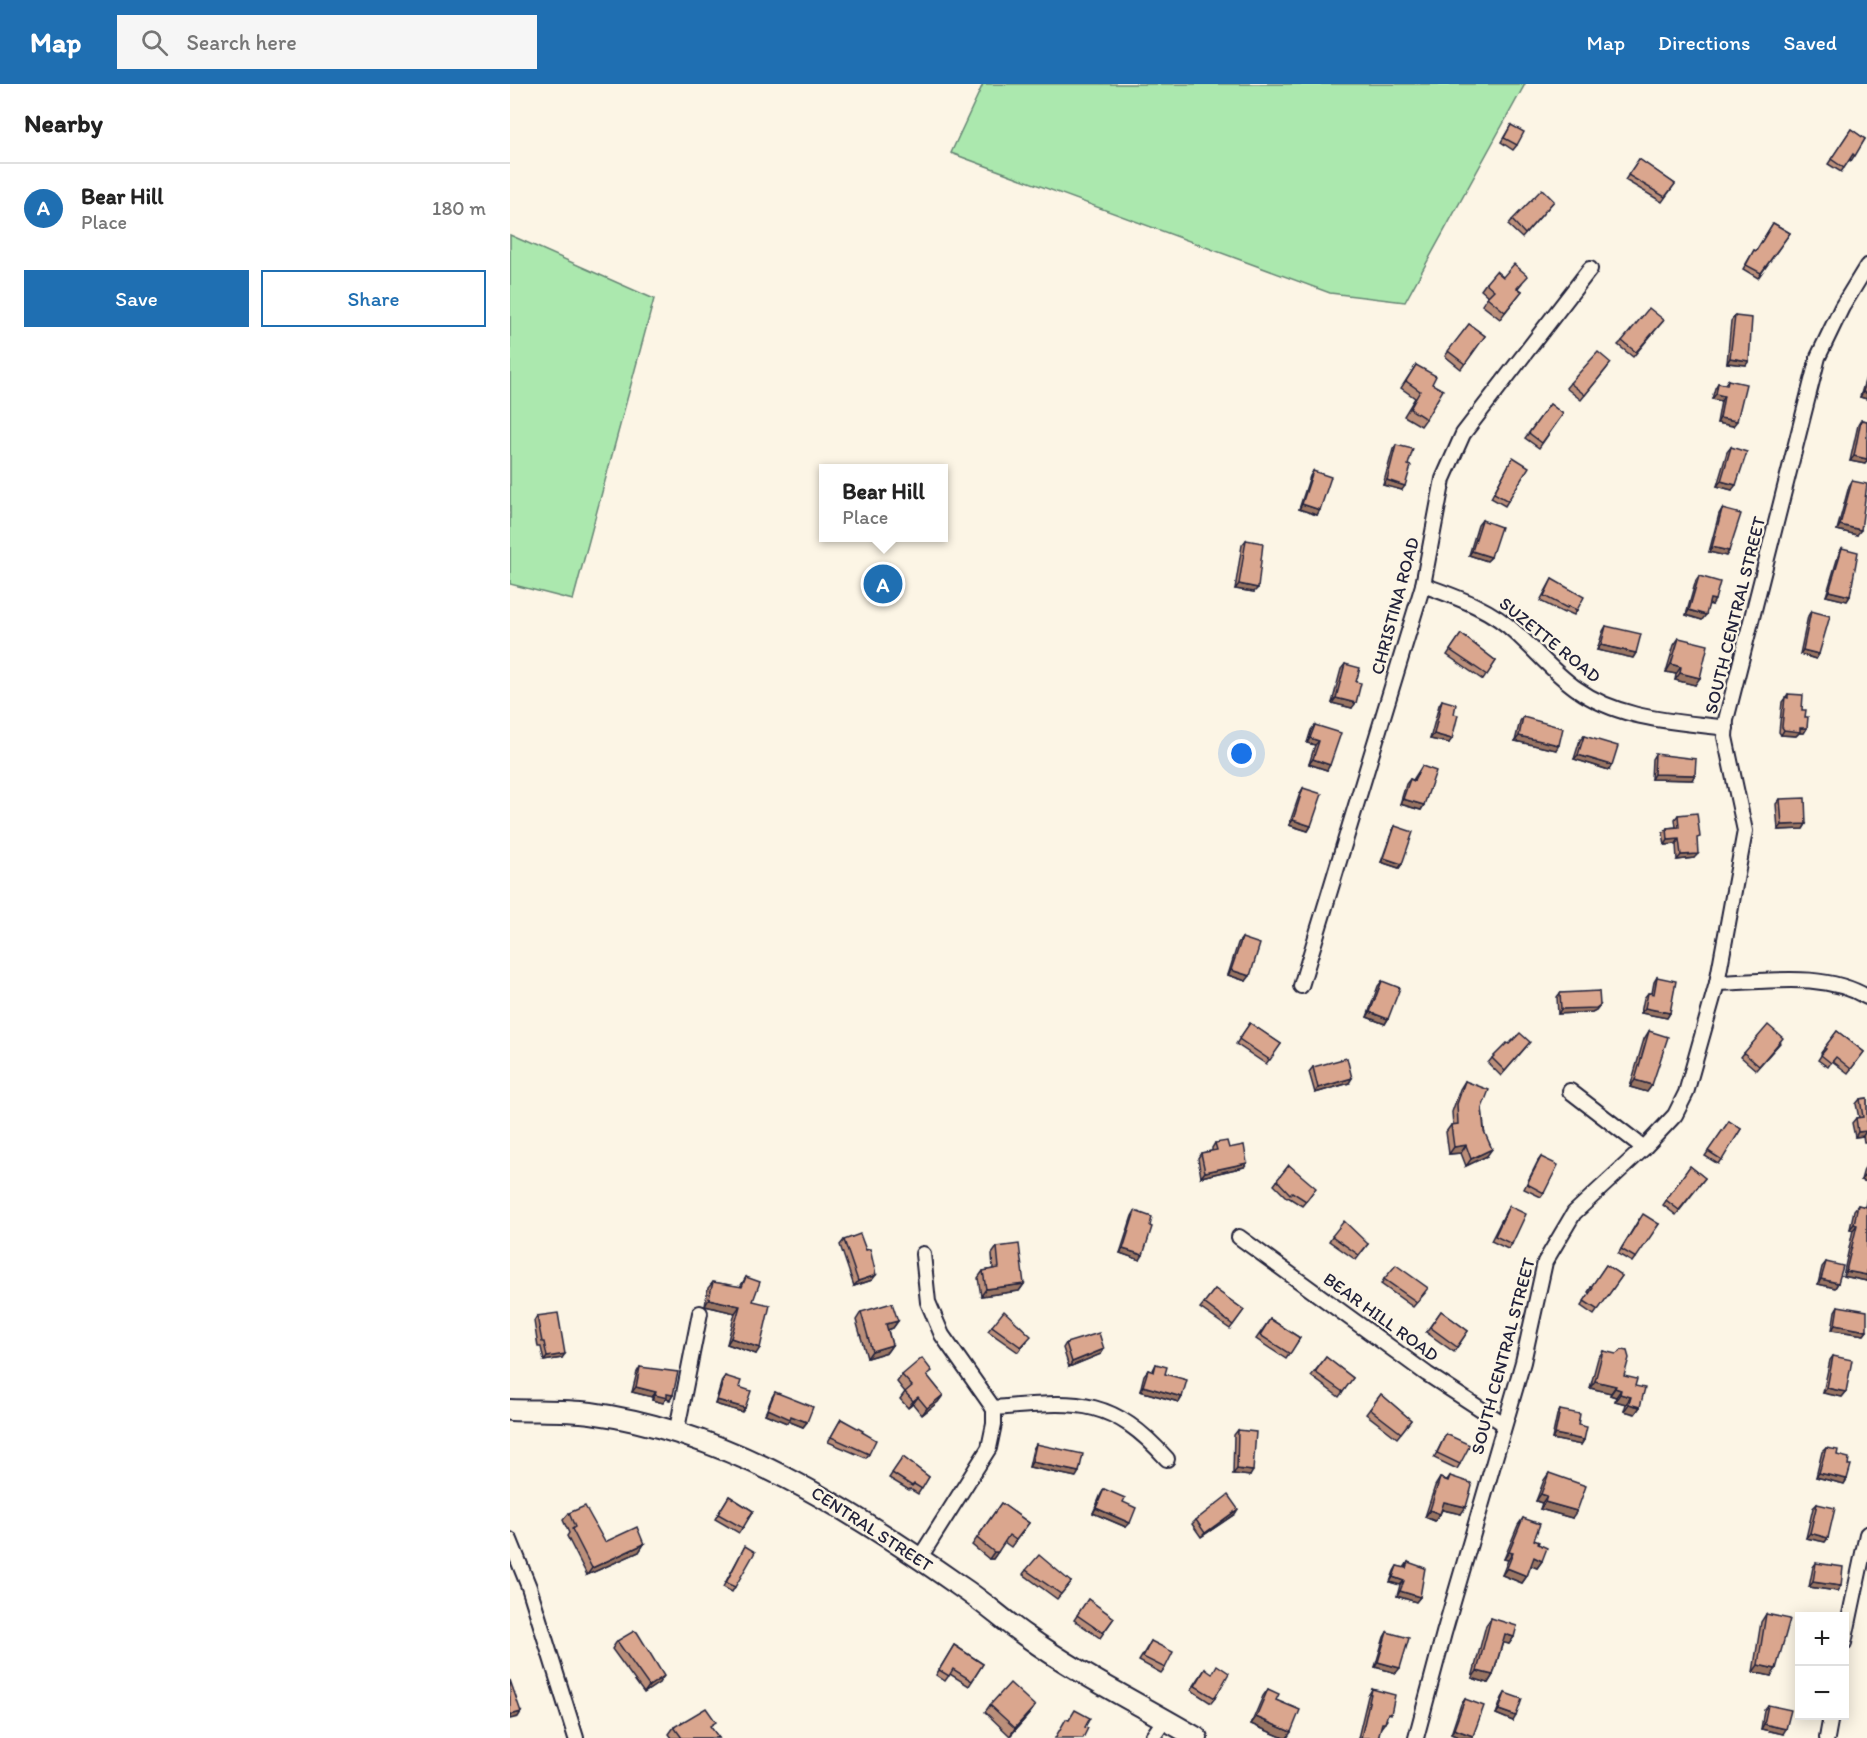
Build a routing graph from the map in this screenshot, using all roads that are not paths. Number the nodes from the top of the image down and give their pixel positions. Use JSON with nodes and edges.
{"nodes":[{"id":1,"x":1867,"y":266,"type":"edge"},
{"id":2,"x":1590,"y":269,"type":"dead end"},
{"id":3,"x":1423,"y":585,"type":"junction"},
{"id":4,"x":1726,"y":728,"type":"junction"},
{"id":5,"x":1717,"y":983,"type":"junction"},
{"id":6,"x":1301,"y":986,"type":"dead end"},
{"id":7,"x":1867,"y":997,"type":"edge"},
{"id":8,"x":1570,"y":1091,"type":"dead end"},
{"id":9,"x":1644,"y":1148,"type":"junction"},
{"id":10,"x":1239,"y":1237,"type":"dead end"},
{"id":11,"x":923,"y":1254,"type":"dead end"},
{"id":12,"x":700,"y":1313,"type":"dead end"},
{"id":13,"x":993,"y":1408,"type":"junction"},
{"id":14,"x":510,"y":1410,"type":"edge"},
{"id":15,"x":1504,"y":1424,"type":"junction"},
{"id":16,"x":676,"y":1434,"type":"junction"},
{"id":17,"x":1167,"y":1459,"type":"dead end"},
{"id":18,"x":1867,"y":1534,"type":"edge"},
{"id":19,"x":510,"y":1540,"type":"edge"},
{"id":20,"x":919,"y":1559,"type":"junction"},
{"id":21,"x":1849,"y":1623,"type":"edge"},
{"id":22,"x":1166,"y":1719,"type":"junction"},
{"id":23,"x":1830,"y":1720,"type":"edge"},
{"id":24,"x":576,"y":1738,"type":"edge"},
{"id":25,"x":1152,"y":1738,"type":"edge"},
{"id":26,"x":1197,"y":1738,"type":"edge"},
{"id":27,"x":1416,"y":1738,"type":"edge"},
{"id":28,"x":1827,"y":1738,"type":"edge"}],
"edges":[{"from":1,"to":4,"type":"street","name":"SOUTH CENTRAL STREET"},
{"from":2,"to":3,"type":"street","name":"CHRISTINA ROAD"},
{"from":3,"to":4,"type":"street","name":"SUZETTE ROAD"},
{"from":3,"to":6,"type":"street","name":"CHRISTINA ROAD"},
{"from":4,"to":5,"type":"street","name":"SOUTH CENTRAL STREET"},
{"from":5,"to":7,"type":"street"},
{"from":5,"to":9,"type":"street","name":"SOUTH CENTRAL STREET"},
{"from":8,"to":9,"type":"street"},
{"from":9,"to":15,"type":"street","name":"SOUTH CENTRAL STREET"},
{"from":10,"to":15,"type":"street","name":"BEAR HILL ROAD"},
{"from":11,"to":13,"type":"street"},
{"from":12,"to":16,"type":"street"},
{"from":13,"to":17,"type":"street"},
{"from":13,"to":20,"type":"street"},
{"from":14,"to":16,"type":"street","name":"CENTRAL STREET"},
{"from":15,"to":27,"type":"street","name":"SOUTH CENTRAL STREET"},
{"from":16,"to":20,"type":"street","name":"CENTRAL STREET"},
{"from":18,"to":21,"type":"street"},
{"from":19,"to":24,"type":"street"},
{"from":20,"to":22,"type":"street","name":"CENTRAL STREET"},
{"from":22,"to":25,"type":"street"},
{"from":22,"to":26,"type":"street","name":"CENTRAL STREET"},
{"from":23,"to":28,"type":"street"}]}
